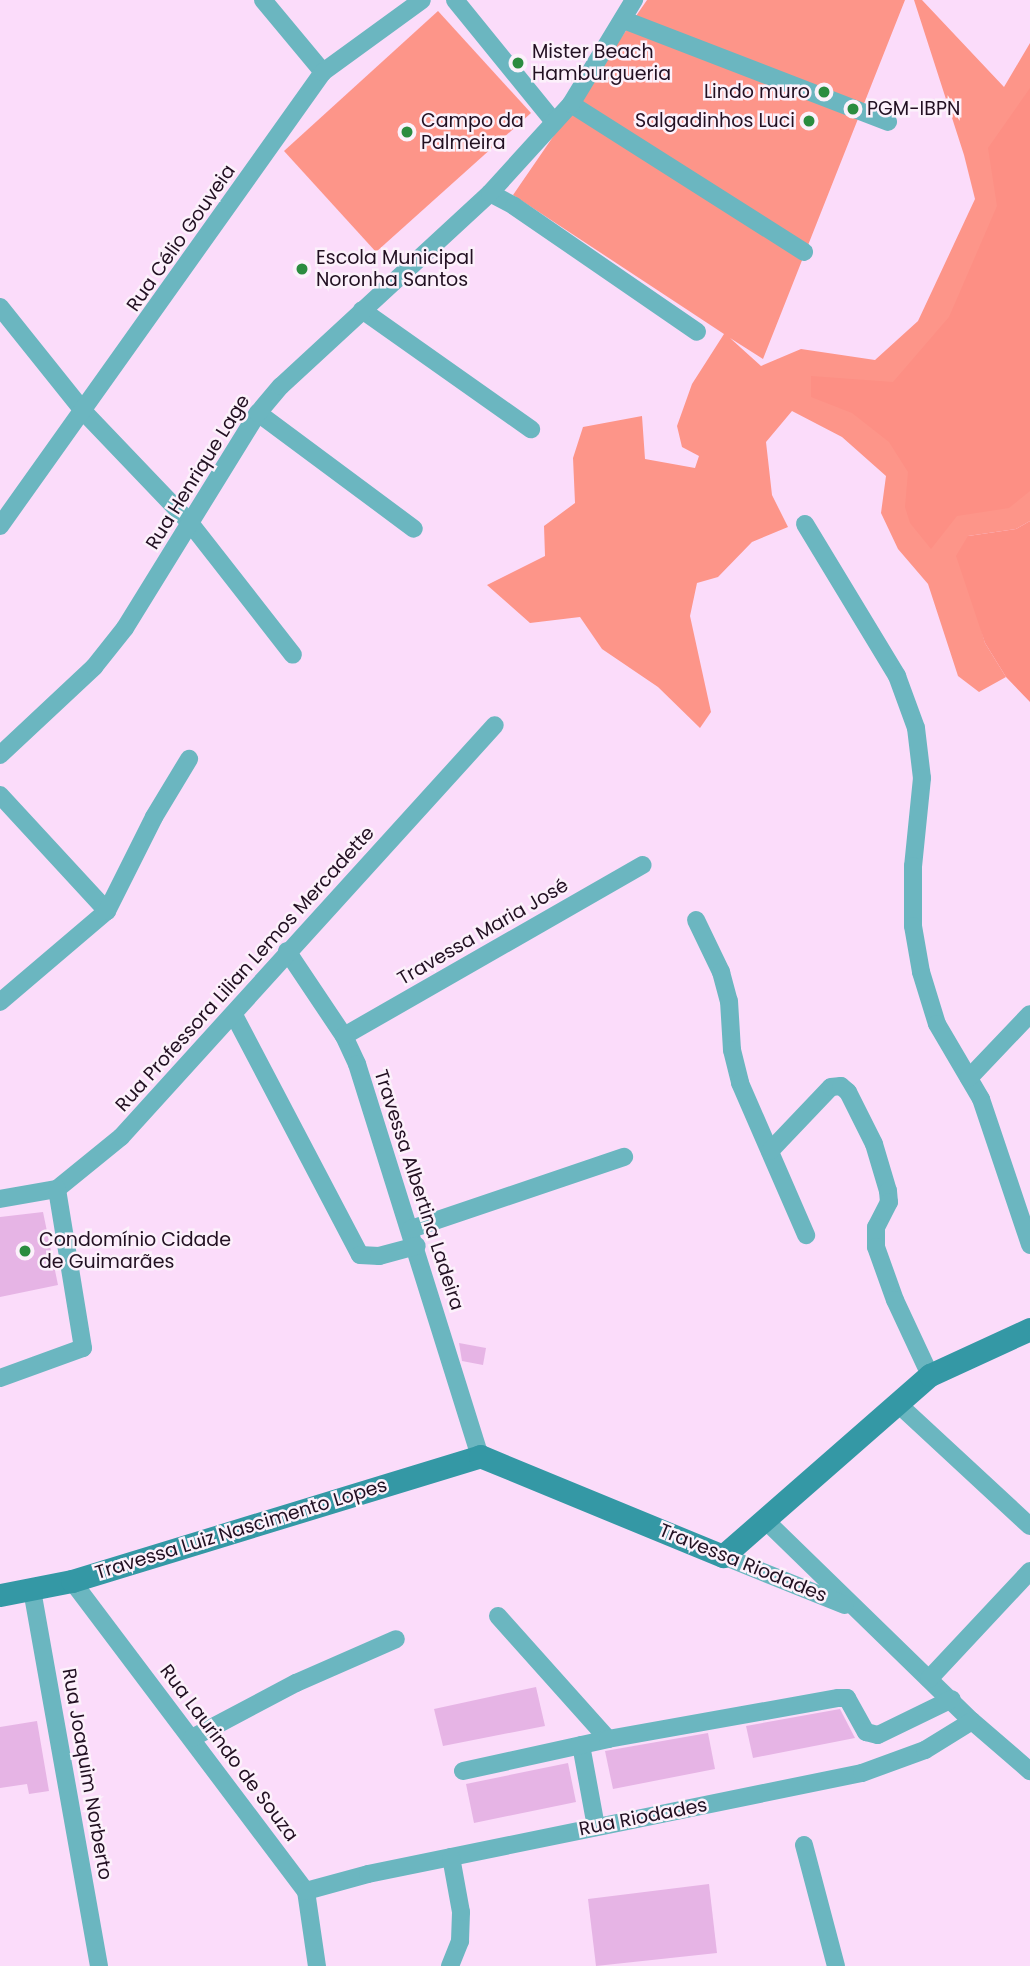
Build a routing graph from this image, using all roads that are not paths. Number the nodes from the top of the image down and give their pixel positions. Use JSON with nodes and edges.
{"nodes":[{"id":1,"x":263,"y":0,"type":"edge"},
{"id":2,"x":422,"y":0,"type":"edge"},
{"id":3,"x":455,"y":0,"type":"edge"},
{"id":4,"x":634,"y":0,"type":"edge"},
{"id":5,"x":624,"y":20,"type":"junction"},
{"id":6,"x":323,"y":72,"type":"junction"},
{"id":7,"x":571,"y":104,"type":"junction"},
{"id":8,"x":554,"y":122,"type":"junction"},
{"id":9,"x":888,"y":122,"type":"dead end"},
{"id":10,"x":490,"y":193,"type":"junction"},
{"id":11,"x":804,"y":252,"type":"dead end"},
{"id":12,"x":0,"y":309,"type":"edge"},
{"id":13,"x":362,"y":310,"type":"junction"},
{"id":14,"x":697,"y":332,"type":"dead end"},
{"id":15,"x":84,"y":412,"type":"junction"},
{"id":16,"x":258,"y":413,"type":"junction"},
{"id":17,"x":531,"y":429,"type":"dead end"},
{"id":18,"x":190,"y":523,"type":"junction"},
{"id":19,"x":805,"y":524,"type":"dead end"},
{"id":20,"x":0,"y":526,"type":"edge"},
{"id":21,"x":414,"y":529,"type":"dead end"},
{"id":22,"x":293,"y":655,"type":"dead end"},
{"id":23,"x":495,"y":726,"type":"dead end"},
{"id":24,"x":0,"y":755,"type":"edge"},
{"id":25,"x":190,"y":759,"type":"dead end"},
{"id":26,"x":0,"y":795,"type":"edge"},
{"id":27,"x":643,"y":864,"type":"dead end"},
{"id":28,"x":107,"y":911,"type":"junction"},
{"id":29,"x":696,"y":920,"type":"dead end"},
{"id":30,"x":287,"y":951,"type":"junction"},
{"id":31,"x":0,"y":1002,"type":"edge"},
{"id":32,"x":1030,"y":1014,"type":"edge"},
{"id":33,"x":234,"y":1015,"type":"junction"},
{"id":34,"x":344,"y":1036,"type":"junction"},
{"id":35,"x":969,"y":1078,"type":"junction"},
{"id":36,"x":770,"y":1151,"type":"junction"},
{"id":37,"x":624,"y":1157,"type":"dead end"},
{"id":38,"x":57,"y":1189,"type":"junction"},
{"id":39,"x":0,"y":1199,"type":"edge"},
{"id":40,"x":806,"y":1236,"type":"dead end"},
{"id":41,"x":414,"y":1237,"type":"junction"},
{"id":42,"x":1030,"y":1245,"type":"edge"},
{"id":43,"x":1030,"y":1329,"type":"edge"},
{"id":44,"x":930,"y":1375,"type":"junction"},
{"id":45,"x":0,"y":1378,"type":"edge"},
{"id":46,"x":897,"y":1403,"type":"junction"},
{"id":47,"x":480,"y":1456,"type":"junction"},
{"id":48,"x":764,"y":1519,"type":"junction"},
{"id":49,"x":1030,"y":1526,"type":"edge"},
{"id":50,"x":723,"y":1556,"type":"junction"},
{"id":51,"x":1030,"y":1571,"type":"edge"},
{"id":52,"x":72,"y":1581,"type":"junction"},
{"id":53,"x":32,"y":1590,"type":"junction"},
{"id":54,"x":0,"y":1595,"type":"edge"},
{"id":55,"x":855,"y":1609,"type":"junction"},
{"id":56,"x":498,"y":1616,"type":"dead end"},
{"id":57,"x":396,"y":1639,"type":"dead end"},
{"id":58,"x":929,"y":1679,"type":"junction"},
{"id":59,"x":951,"y":1699,"type":"junction"},
{"id":60,"x":972,"y":1721,"type":"junction"},
{"id":61,"x":192,"y":1738,"type":"junction"},
{"id":62,"x":608,"y":1740,"type":"junction"},
{"id":63,"x":581,"y":1745,"type":"junction"},
{"id":64,"x":463,"y":1771,"type":"dead end"},
{"id":65,"x":1030,"y":1771,"type":"edge"},
{"id":66,"x":596,"y":1827,"type":"junction"},
{"id":67,"x":804,"y":1846,"type":"dead end"},
{"id":68,"x":452,"y":1857,"type":"junction"},
{"id":69,"x":306,"y":1891,"type":"junction"},
{"id":70,"x":99,"y":1966,"type":"edge"},
{"id":71,"x":317,"y":1966,"type":"edge"},
{"id":72,"x":450,"y":1966,"type":"edge"},
{"id":73,"x":836,"y":1966,"type":"edge"}],
"edges":[{"from":1,"to":6,"type":"street"},
{"from":2,"to":6,"type":"street","name":"Rua Célio Gouveia"},
{"from":3,"to":8,"type":"street"},
{"from":4,"to":5,"type":"street","name":"Rua Henrique Lage"},
{"from":5,"to":7,"type":"street","name":"Rua Henrique Lage"},
{"from":5,"to":9,"type":"street"},
{"from":6,"to":15,"type":"street","name":"Rua Célio Gouveia"},
{"from":7,"to":8,"type":"street","name":"Rua Henrique Lage"},
{"from":7,"to":11,"type":"street"},
{"from":8,"to":10,"type":"street","name":"Rua Henrique Lage"},
{"from":10,"to":13,"type":"street","name":"Rua Henrique Lage"},
{"from":10,"to":14,"type":"street"},
{"from":12,"to":15,"type":"street"},
{"from":13,"to":16,"type":"street","name":"Rua Henrique Lage"},
{"from":13,"to":17,"type":"street"},
{"from":15,"to":18,"type":"street"},
{"from":15,"to":20,"type":"street","name":"Rua Célio Gouveia"},
{"from":16,"to":18,"type":"street","name":"Rua Henrique Lage"},
{"from":16,"to":21,"type":"street"},
{"from":18,"to":22,"type":"street"},
{"from":18,"to":24,"type":"street","name":"Rua Henrique Lage"},
{"from":19,"to":35,"type":"street"},
{"from":23,"to":30,"type":"street","name":"Rua Professora Lilian Lemos Mercadette"},
{"from":25,"to":28,"type":"street"},
{"from":26,"to":28,"type":"street"},
{"from":27,"to":34,"type":"street","name":"Travessa Maria José"},
{"from":28,"to":31,"type":"street"},
{"from":29,"to":36,"type":"street"},
{"from":30,"to":33,"type":"street","name":"Rua Professora Lilian Lemos Mercadette"},
{"from":30,"to":34,"type":"street","name":"Travessa Albertina Ladeira"},
{"from":32,"to":35,"type":"street"},
{"from":33,"to":38,"type":"street","name":"Rua Professora Lilian Lemos Mercadette"},
{"from":33,"to":41,"type":"street"},
{"from":34,"to":41,"type":"street","name":"Travessa Albertina Ladeira"},
{"from":35,"to":42,"type":"street"},
{"from":36,"to":40,"type":"street"},
{"from":36,"to":44,"type":"street"},
{"from":37,"to":41,"type":"street"},
{"from":38,"to":39,"type":"street","name":"Rua Professora Lilian Lemos Mercadette"},
{"from":38,"to":45,"type":"street"},
{"from":41,"to":47,"type":"street","name":"Travessa Albertina Ladeira"},
{"from":43,"to":44,"type":"street"},
{"from":44,"to":46,"type":"street"},
{"from":46,"to":48,"type":"street"},
{"from":46,"to":49,"type":"street"},
{"from":47,"to":50,"type":"street","name":"Travessa Riodades"},
{"from":47,"to":52,"type":"street","name":"Travessa Luiz Nascimento Lopes"},
{"from":48,"to":50,"type":"street"},
{"from":48,"to":55,"type":"street"},
{"from":50,"to":55,"type":"street","name":"Travessa Riodades"},
{"from":51,"to":58,"type":"street"},
{"from":52,"to":53,"type":"street","name":"Travessa Luiz Nascimento Lopes"},
{"from":52,"to":61,"type":"street","name":"Rua Laurindo de Souza"},
{"from":53,"to":54,"type":"street","name":"Travessa Luiz Nascimento Lopes"},
{"from":53,"to":70,"type":"street","name":"Rua Joaquim Norberto"},
{"from":55,"to":58,"type":"street","name":"Travessa Riodades"},
{"from":56,"to":62,"type":"street"},
{"from":57,"to":61,"type":"street"},
{"from":58,"to":59,"type":"street","name":"Travessa Riodades"},
{"from":59,"to":60,"type":"street","name":"Travessa Riodades"},
{"from":59,"to":62,"type":"street"},
{"from":60,"to":65,"type":"street","name":"Travessa Riodades"},
{"from":60,"to":66,"type":"street","name":"Rua Riodades"},
{"from":61,"to":69,"type":"street","name":"Rua Laurindo de Souza"},
{"from":62,"to":63,"type":"street"},
{"from":63,"to":64,"type":"street"},
{"from":63,"to":66,"type":"street"},
{"from":66,"to":68,"type":"street","name":"Rua Riodades"},
{"from":67,"to":73,"type":"street"},
{"from":68,"to":69,"type":"street","name":"Rua Riodades"},
{"from":68,"to":72,"type":"street"},
{"from":69,"to":71,"type":"street","name":"Rua Laurindo de Souza"}]}
